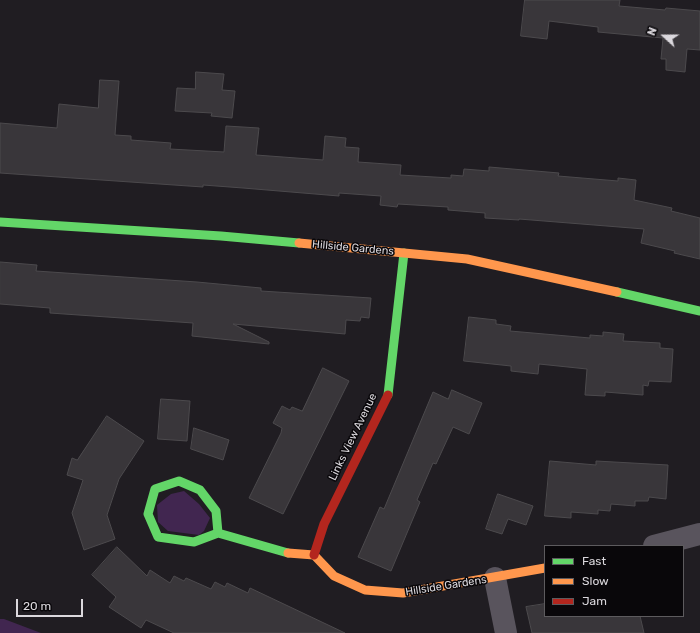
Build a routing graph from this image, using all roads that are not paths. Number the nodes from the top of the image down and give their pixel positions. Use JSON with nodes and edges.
{"nodes":[{"id":1,"x":0,"y":222,"type":"edge"},
{"id":2,"x":404,"y":253,"type":"junction"},
{"id":3,"x":700,"y":311,"type":"edge"},
{"id":4,"x":218,"y":533,"type":"junction"},
{"id":5,"x":700,"y":534,"type":"edge"},
{"id":6,"x":658,"y":545,"type":"edge"},
{"id":7,"x":314,"y":555,"type":"junction"},
{"id":8,"x":544,"y":568,"type":"edge"},
{"id":9,"x":495,"y":578,"type":"junction"},
{"id":10,"x":506,"y":633,"type":"edge"}],
"edges":[{"from":1,"to":2,"type":"street","name":"Hillside Gardens"},
{"from":2,"to":3,"type":"street","name":"Hillside Gardens"},
{"from":2,"to":7,"type":"street","name":"Links View Avenue"},
{"from":4,"to":4,"type":"street"},
{"from":4,"to":7,"type":"street"},
{"from":5,"to":6,"type":"street"},
{"from":7,"to":9,"type":"street","name":"Hillside Gardens"},
{"from":8,"to":9,"type":"street","name":"Hillside Gardens"},
{"from":9,"to":10,"type":"street"}]}
